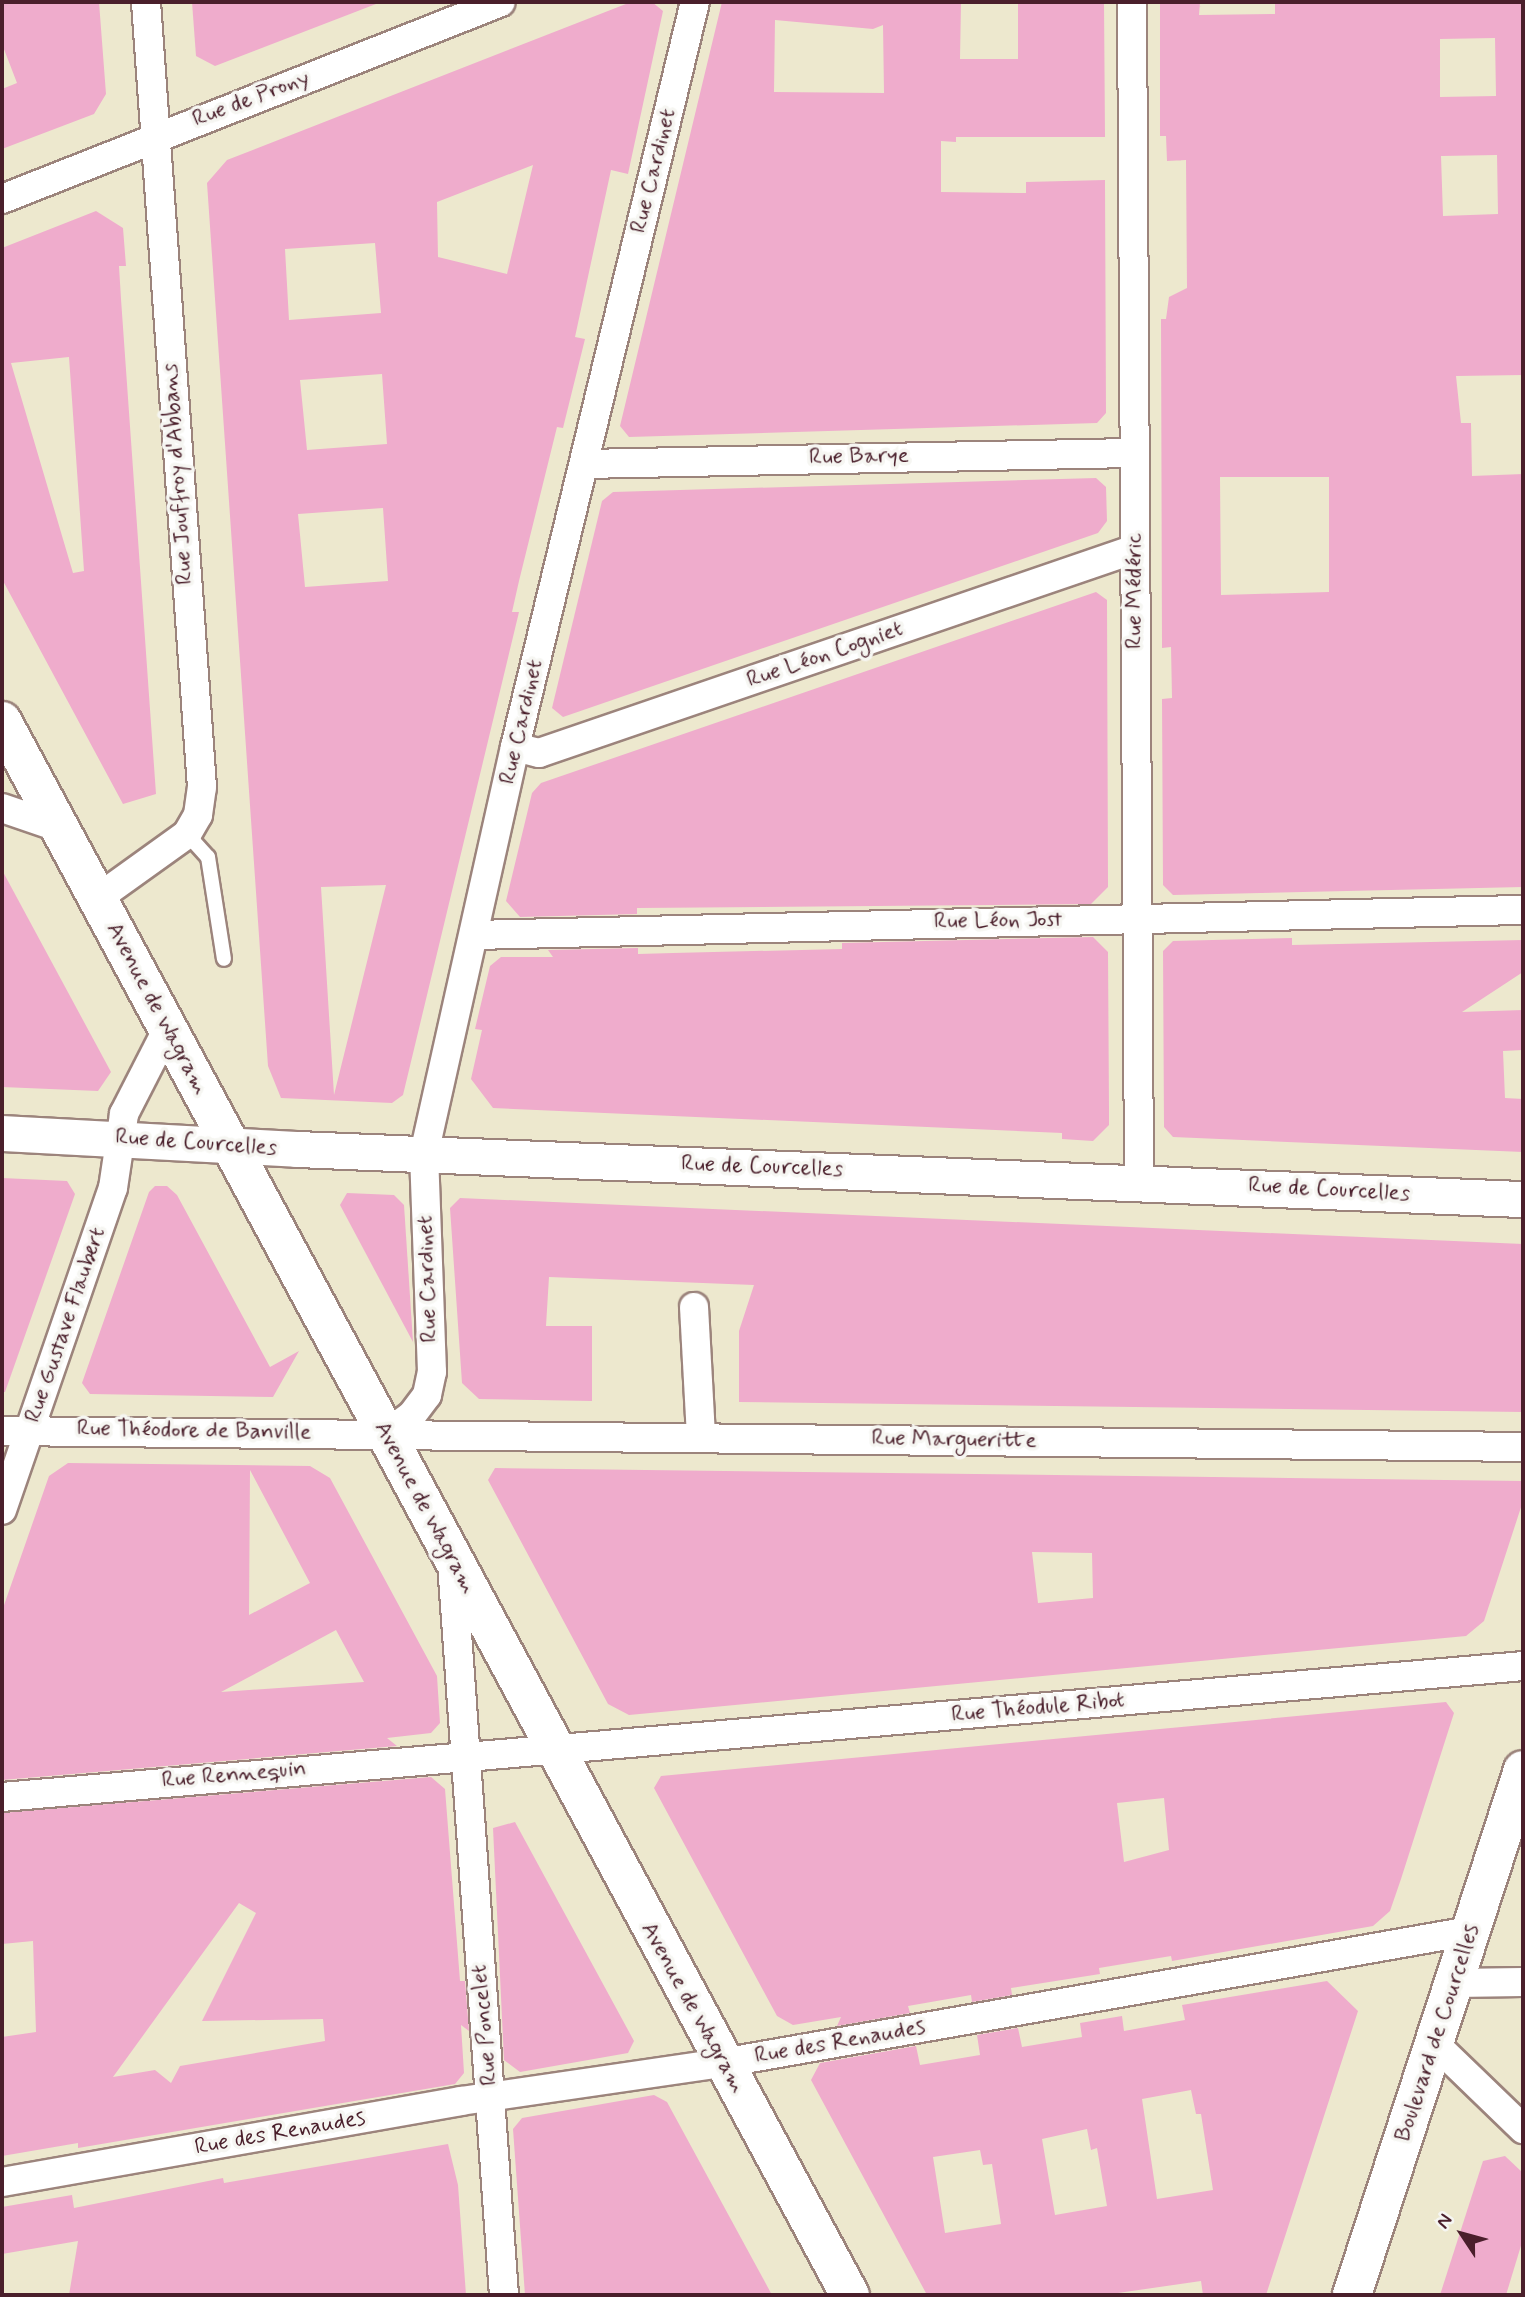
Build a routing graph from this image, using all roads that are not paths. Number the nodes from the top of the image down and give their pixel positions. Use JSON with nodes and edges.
{"nodes":[{"id":1,"x":146,"y":2,"type":"edge"},
{"id":2,"x":502,"y":2,"type":"edge"},
{"id":3,"x":695,"y":2,"type":"edge"},
{"id":4,"x":1132,"y":2,"type":"edge"},
{"id":5,"x":153,"y":137,"type":"junction"},
{"id":6,"x":2,"y":198,"type":"edge"},
{"id":7,"x":1134,"y":453,"type":"junction"},
{"id":8,"x":584,"y":464,"type":"junction"},
{"id":9,"x":1135,"y":549,"type":"junction"},
{"id":10,"x":2,"y":721,"type":"edge"},
{"id":11,"x":515,"y":747,"type":"junction"},
{"id":12,"x":2,"y":808,"type":"edge"},
{"id":13,"x":60,"y":828,"type":"junction"},
{"id":14,"x":187,"y":834,"type":"junction"},
{"id":15,"x":98,"y":898,"type":"junction"},
{"id":16,"x":1523,"y":910,"type":"edge"},
{"id":17,"x":1137,"y":917,"type":"junction"},
{"id":18,"x":474,"y":934,"type":"junction"},
{"id":19,"x":224,"y":959,"type":"dead end"},
{"id":20,"x":168,"y":1028,"type":"junction"},
{"id":21,"x":2,"y":1133,"type":"edge"},
{"id":22,"x":120,"y":1138,"type":"junction"},
{"id":23,"x":230,"y":1146,"type":"junction"},
{"id":24,"x":424,"y":1154,"type":"junction"},
{"id":25,"x":1139,"y":1181,"type":"junction"},
{"id":26,"x":1523,"y":1199,"type":"edge"},
{"id":27,"x":694,"y":1307,"type":"dead end"},
{"id":28,"x":30,"y":1429,"type":"junction"},
{"id":29,"x":2,"y":1431,"type":"edge"},
{"id":30,"x":386,"y":1434,"type":"junction"},
{"id":31,"x":701,"y":1437,"type":"junction"},
{"id":32,"x":1523,"y":1447,"type":"edge"},
{"id":33,"x":2,"y":1510,"type":"edge"},
{"id":34,"x":452,"y":1557,"type":"junction"},
{"id":35,"x":1523,"y":1666,"type":"edge"},
{"id":36,"x":552,"y":1749,"type":"junction"},
{"id":37,"x":467,"y":1754,"type":"junction"},
{"id":38,"x":1523,"y":1770,"type":"edge"},
{"id":39,"x":2,"y":1797,"type":"edge"},
{"id":40,"x":1470,"y":1931,"type":"junction"},
{"id":41,"x":1523,"y":1982,"type":"edge"},
{"id":42,"x":1455,"y":1983,"type":"junction"},
{"id":43,"x":1434,"y":2043,"type":"junction"},
{"id":44,"x":722,"y":2063,"type":"junction"},
{"id":45,"x":491,"y":2097,"type":"junction"},
{"id":46,"x":1523,"y":2129,"type":"edge"},
{"id":47,"x":2,"y":2182,"type":"edge"},
{"id":48,"x":504,"y":2295,"type":"edge"},
{"id":49,"x":849,"y":2295,"type":"edge"},
{"id":50,"x":1352,"y":2295,"type":"edge"}],
"edges":[{"from":1,"to":5,"type":"street","name":"Rue Jouffroy d'Abbans"},
{"from":2,"to":5,"type":"street","name":"Rue de Prony"},
{"from":3,"to":8,"type":"street","name":"Rue Cardinet"},
{"from":4,"to":7,"type":"street","name":"Rue Médéric"},
{"from":5,"to":6,"type":"street","name":"Rue de Prony"},
{"from":5,"to":14,"type":"street","name":"Rue Jouffroy d'Abbans"},
{"from":7,"to":8,"type":"street","name":"Rue Barye"},
{"from":7,"to":9,"type":"street","name":"Rue Médéric"},
{"from":8,"to":11,"type":"street","name":"Rue Cardinet"},
{"from":9,"to":11,"type":"street","name":"Rue Léon Cogniet"},
{"from":9,"to":17,"type":"street","name":"Rue Médéric"},
{"from":10,"to":13,"type":"main road","name":"Avenue de Wagram"},
{"from":11,"to":18,"type":"street","name":"Rue Cardinet"},
{"from":12,"to":13,"type":"street"},
{"from":13,"to":15,"type":"main road","name":"Avenue de Wagram"},
{"from":14,"to":15,"type":"street"},
{"from":14,"to":19,"type":"lane"},
{"from":15,"to":20,"type":"main road","name":"Avenue de Wagram"},
{"from":16,"to":17,"type":"street","name":"Rue Léon Jost"},
{"from":17,"to":18,"type":"street","name":"Rue Léon Jost"},
{"from":17,"to":25,"type":"street","name":"Rue Médéric"},
{"from":18,"to":24,"type":"street","name":"Rue Cardinet"},
{"from":20,"to":22,"type":"street","name":"Rue Gustave Flaubert"},
{"from":20,"to":23,"type":"main road","name":"Avenue de Wagram"},
{"from":21,"to":22,"type":"street","name":"Rue de Courcelles"},
{"from":22,"to":23,"type":"street","name":"Rue de Courcelles"},
{"from":22,"to":28,"type":"street","name":"Rue Gustave Flaubert"},
{"from":23,"to":24,"type":"street","name":"Rue de Courcelles"},
{"from":23,"to":30,"type":"main road","name":"Avenue de Wagram"},
{"from":24,"to":25,"type":"street","name":"Rue de Courcelles"},
{"from":24,"to":30,"type":"street","name":"Rue Cardinet"},
{"from":25,"to":26,"type":"street","name":"Rue de Courcelles"},
{"from":27,"to":31,"type":"street"},
{"from":28,"to":29,"type":"street","name":"Rue Théodore de Banville"},
{"from":28,"to":30,"type":"street","name":"Rue Théodore de Banville"},
{"from":28,"to":33,"type":"street","name":"Rue Gustave Flaubert"},
{"from":30,"to":31,"type":"street","name":"Rue Margueritte"},
{"from":30,"to":34,"type":"main road","name":"Avenue de Wagram"},
{"from":31,"to":32,"type":"street","name":"Rue Margueritte"},
{"from":34,"to":36,"type":"main road","name":"Avenue de Wagram"},
{"from":34,"to":37,"type":"street","name":"Rue Poncelet"},
{"from":35,"to":36,"type":"street","name":"Rue Théodule Ribot"},
{"from":36,"to":37,"type":"street","name":"Rue Théodule Ribot"},
{"from":36,"to":44,"type":"main road","name":"Avenue de Wagram"},
{"from":37,"to":39,"type":"street","name":"Rue Rennequin"},
{"from":37,"to":45,"type":"street","name":"Rue Poncelet"},
{"from":38,"to":40,"type":"main road","name":"Boulevard de Courcelles"},
{"from":40,"to":42,"type":"main road","name":"Boulevard de Courcelles"},
{"from":40,"to":44,"type":"street","name":"Rue des Renaudes"},
{"from":41,"to":42,"type":"street"},
{"from":42,"to":43,"type":"main road","name":"Boulevard de Courcelles"},
{"from":43,"to":46,"type":"street"},
{"from":43,"to":50,"type":"main road","name":"Boulevard de Courcelles"},
{"from":44,"to":45,"type":"street","name":"Rue des Renaudes"},
{"from":44,"to":49,"type":"main road","name":"Avenue de Wagram"},
{"from":45,"to":47,"type":"street","name":"Rue des Renaudes"},
{"from":45,"to":48,"type":"street","name":"Rue Poncelet"}]}
